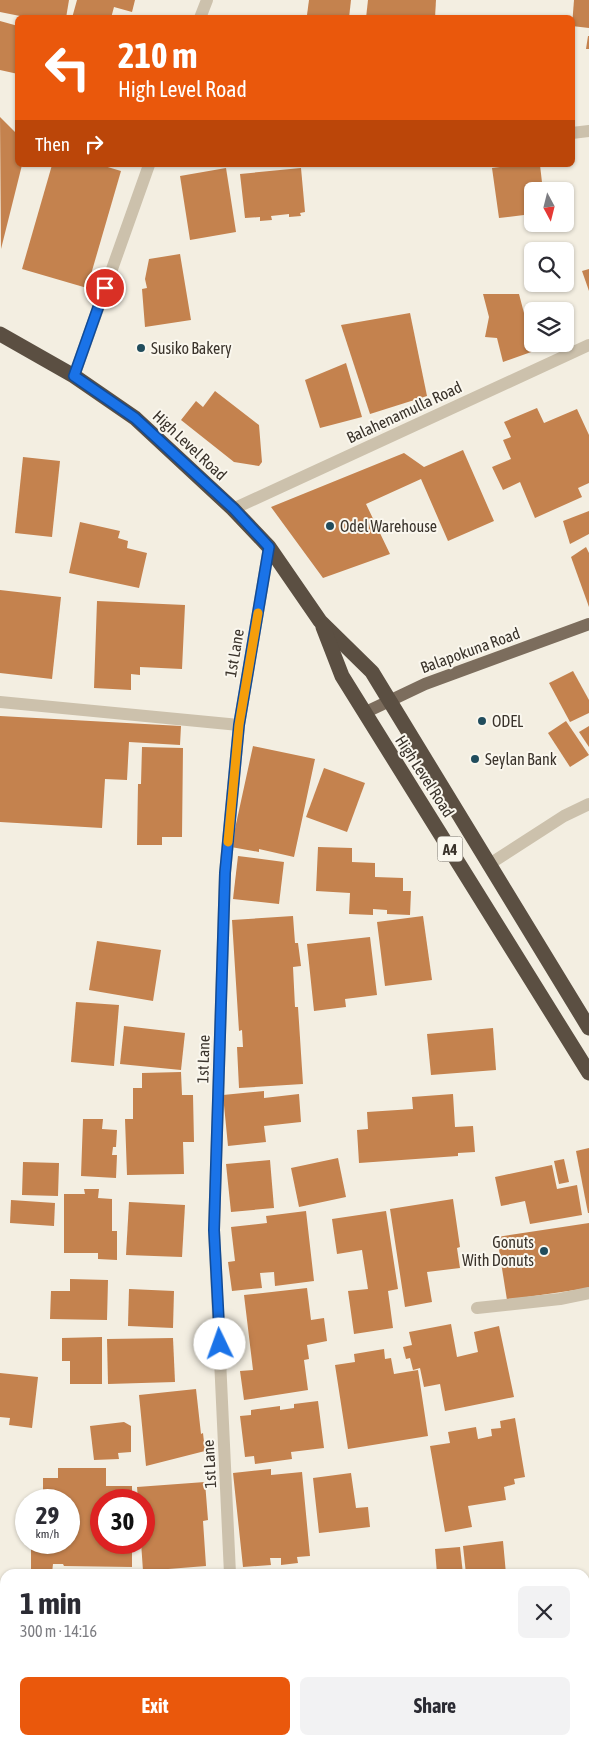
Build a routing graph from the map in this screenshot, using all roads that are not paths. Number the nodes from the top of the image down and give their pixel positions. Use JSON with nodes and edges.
{"nodes":[{"id":1,"x":206,"y":0,"type":"edge"},
{"id":2,"x":201,"y":15,"type":"edge"},
{"id":3,"x":589,"y":131,"type":"edge"},
{"id":4,"x":575,"y":133,"type":"edge"},
{"id":5,"x":148,"y":167,"type":"edge"},
{"id":6,"x":0,"y":334,"type":"edge"},
{"id":7,"x":589,"y":345,"type":"edge"},
{"id":8,"x":74,"y":376,"type":"junction"},
{"id":9,"x":234,"y":509,"type":"junction"},
{"id":10,"x":269,"y":547,"type":"junction"},
{"id":11,"x":320,"y":620,"type":"junction"},
{"id":12,"x":589,"y":624,"type":"edge"},
{"id":13,"x":389,"y":701,"type":"junction"},
{"id":14,"x":0,"y":702,"type":"edge"},
{"id":15,"x":364,"y":713,"type":"junction"},
{"id":16,"x":239,"y":725,"type":"junction"},
{"id":17,"x":589,"y":804,"type":"edge"},
{"id":18,"x":488,"y":865,"type":"junction"},
{"id":19,"x":589,"y":1028,"type":"edge"},
{"id":20,"x":589,"y":1073,"type":"edge"},
{"id":21,"x":589,"y":1293,"type":"edge"},
{"id":22,"x":477,"y":1308,"type":"dead end"},
{"id":23,"x":230,"y":1569,"type":"edge"}],
"edges":[{"from":1,"to":2,"type":"street"},
{"from":3,"to":4,"type":"street"},
{"from":5,"to":8,"type":"street"},
{"from":6,"to":8,"type":"highway","name":"High Level Road","number":"A4"},
{"from":7,"to":9,"type":"street","name":"Balahenamulla Road"},
{"from":8,"to":9,"type":"highway","name":"High Level Road","number":"A4"},
{"from":9,"to":10,"type":"highway","name":"High Level Road","number":"A4"},
{"from":10,"to":11,"type":"highway","name":"High Level Road","number":"A4"},
{"from":10,"to":16,"type":"street","name":"1st Lane"},
{"from":11,"to":13,"type":"highway","name":"High Level Road","number":"A4"},
{"from":11,"to":15,"type":"highway","name":"High Level Road","number":"A4"},
{"from":12,"to":13,"type":"main road","name":"Balapokuna Road"},
{"from":13,"to":15,"type":"main road","name":"Balapokuna Road"},
{"from":13,"to":18,"type":"highway","name":"High Level Road","number":"A4"},
{"from":14,"to":16,"type":"street"},
{"from":15,"to":20,"type":"highway","name":"High Level Road","number":"A4"},
{"from":16,"to":23,"type":"street","name":"1st Lane"},
{"from":17,"to":18,"type":"street"},
{"from":18,"to":19,"type":"highway","name":"High Level Road","number":"A4"},
{"from":21,"to":22,"type":"street"}]}
